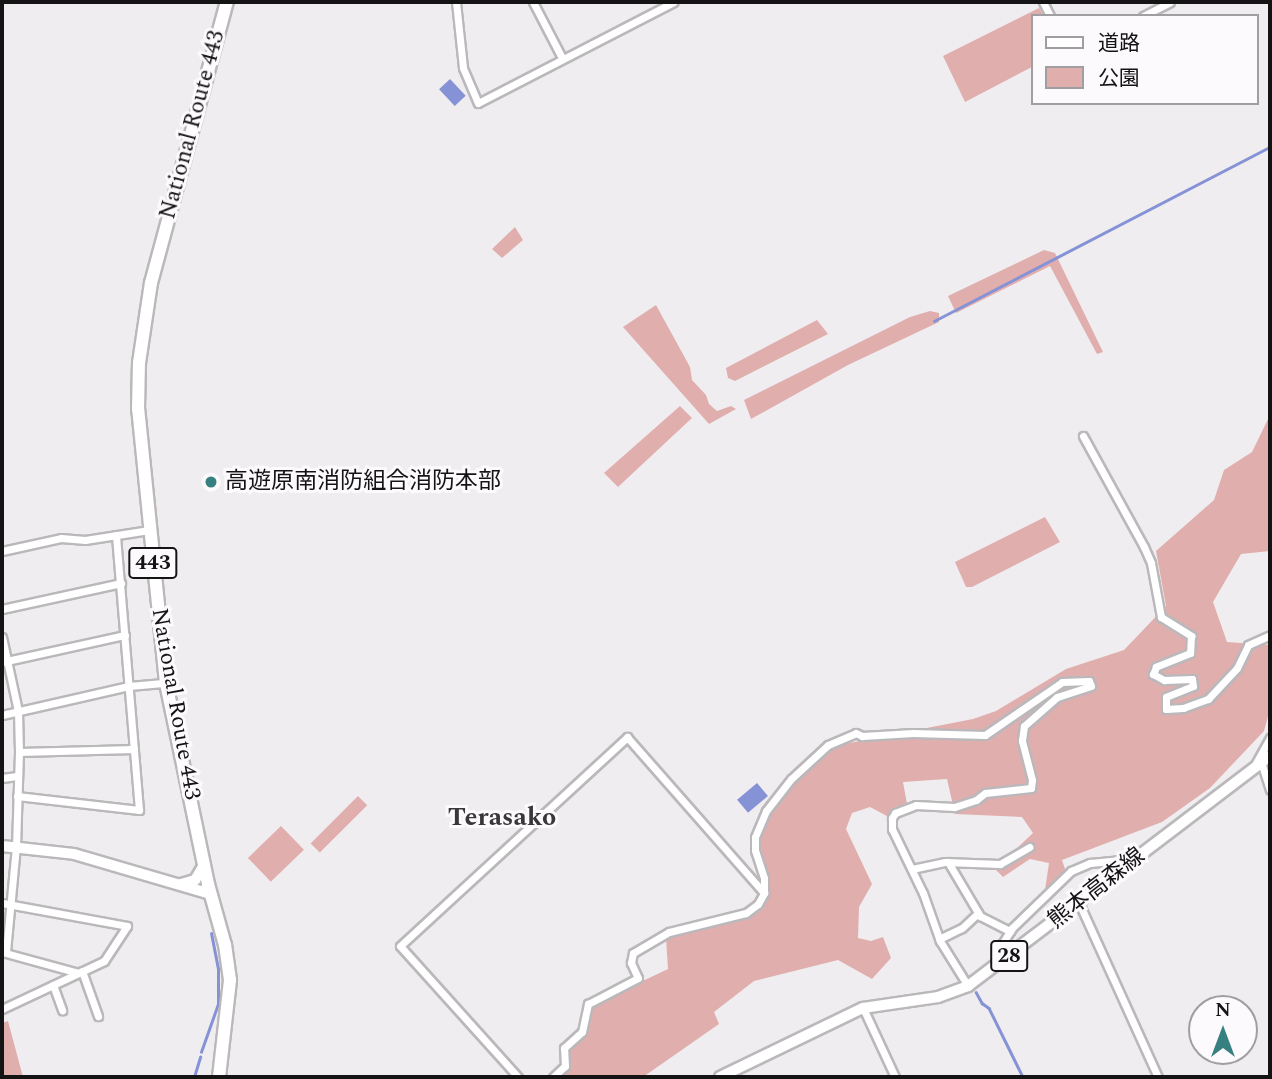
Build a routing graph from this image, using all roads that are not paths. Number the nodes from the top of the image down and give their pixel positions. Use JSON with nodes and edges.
{"nodes":[{"id":1,"x":227,"y":2,"type":"edge"},
{"id":2,"x":456,"y":2,"type":"edge"},
{"id":3,"x":533,"y":2,"type":"edge"},
{"id":4,"x":674,"y":2,"type":"edge"},
{"id":5,"x":1170,"y":2,"type":"edge"},
{"id":6,"x":1147,"y":14,"type":"edge"},
{"id":7,"x":562,"y":58,"type":"junction"},
{"id":8,"x":1083,"y":436,"type":"dead end"},
{"id":9,"x":149,"y":530,"type":"junction"},
{"id":10,"x":116,"y":535,"type":"junction"},
{"id":11,"x":2,"y":551,"type":"edge"},
{"id":12,"x":121,"y":583,"type":"junction"},
{"id":13,"x":2,"y":609,"type":"edge"},
{"id":14,"x":125,"y":635,"type":"junction"},
{"id":15,"x":1270,"y":635,"type":"edge"},
{"id":16,"x":2,"y":637,"type":"edge"},
{"id":17,"x":5,"y":661,"type":"edge"},
{"id":18,"x":166,"y":683,"type":"junction"},
{"id":19,"x":129,"y":686,"type":"junction"},
{"id":20,"x":18,"y":711,"type":"junction"},
{"id":21,"x":2,"y":715,"type":"edge"},
{"id":22,"x":1270,"y":738,"type":"edge"},
{"id":23,"x":134,"y":749,"type":"junction"},
{"id":24,"x":19,"y":752,"type":"junction"},
{"id":25,"x":1262,"y":762,"type":"edge"},
{"id":26,"x":18,"y":776,"type":"junction"},
{"id":27,"x":2,"y":778,"type":"edge"},
{"id":28,"x":1270,"y":790,"type":"edge"},
{"id":29,"x":17,"y":796,"type":"junction"},
{"id":30,"x":2,"y":846,"type":"edge"},
{"id":31,"x":16,"y":846,"type":"junction"},
{"id":32,"x":1029,"y":847,"type":"dead end"},
{"id":33,"x":1137,"y":858,"type":"junction"},
{"id":34,"x":948,"y":862,"type":"junction"},
{"id":35,"x":204,"y":865,"type":"junction"},
{"id":36,"x":912,"y":869,"type":"junction"},
{"id":37,"x":180,"y":884,"type":"junction"},
{"id":38,"x":764,"y":893,"type":"junction"},
{"id":39,"x":211,"y":894,"type":"junction"},
{"id":40,"x":2,"y":903,"type":"edge"},
{"id":41,"x":11,"y":903,"type":"junction"},
{"id":42,"x":1079,"y":903,"type":"junction"},
{"id":43,"x":978,"y":913,"type":"junction"},
{"id":44,"x":1010,"y":932,"type":"junction"},
{"id":45,"x":939,"y":939,"type":"junction"},
{"id":46,"x":4,"y":952,"type":"edge"},
{"id":47,"x":1001,"y":961,"type":"junction"},
{"id":48,"x":80,"y":972,"type":"junction"},
{"id":49,"x":53,"y":985,"type":"junction"},
{"id":50,"x":968,"y":986,"type":"junction"},
{"id":51,"x":863,"y":1007,"type":"junction"},
{"id":52,"x":2,"y":1009,"type":"edge"},
{"id":53,"x":62,"y":1010,"type":"dead end"},
{"id":54,"x":98,"y":1016,"type":"dead end"},
{"id":55,"x":219,"y":1077,"type":"edge"},
{"id":56,"x":518,"y":1077,"type":"edge"},
{"id":57,"x":552,"y":1077,"type":"edge"},
{"id":58,"x":720,"y":1077,"type":"edge"},
{"id":59,"x":895,"y":1077,"type":"edge"},
{"id":60,"x":1158,"y":1077,"type":"edge"}],
"edges":[{"from":1,"to":9,"type":"highway","name":"National Route 443","number":"443"},
{"from":2,"to":7,"type":"street"},
{"from":3,"to":7,"type":"street"},
{"from":4,"to":7,"type":"street"},
{"from":5,"to":6,"type":"street"},
{"from":8,"to":15,"type":"street"},
{"from":9,"to":10,"type":"street"},
{"from":9,"to":18,"type":"highway","name":"National Route 443","number":"443"},
{"from":10,"to":11,"type":"street"},
{"from":10,"to":12,"type":"street"},
{"from":12,"to":13,"type":"street"},
{"from":12,"to":14,"type":"street"},
{"from":14,"to":17,"type":"street"},
{"from":14,"to":19,"type":"street"},
{"from":16,"to":17,"type":"street"},
{"from":17,"to":20,"type":"street"},
{"from":18,"to":19,"type":"street"},
{"from":18,"to":35,"type":"highway","name":"National Route 443","number":"443"},
{"from":19,"to":20,"type":"street"},
{"from":19,"to":23,"type":"street"},
{"from":20,"to":21,"type":"street"},
{"from":20,"to":24,"type":"street"},
{"from":22,"to":25,"type":"street"},
{"from":23,"to":24,"type":"street"},
{"from":23,"to":29,"type":"street"},
{"from":24,"to":26,"type":"street"},
{"from":25,"to":28,"type":"street"},
{"from":25,"to":33,"type":"main road","name":"熊本高森線","number":"28"},
{"from":26,"to":27,"type":"street"},
{"from":26,"to":29,"type":"street"},
{"from":29,"to":31,"type":"street"},
{"from":30,"to":31,"type":"street"},
{"from":31,"to":37,"type":"street"},
{"from":31,"to":41,"type":"street"},
{"from":32,"to":34,"type":"street"},
{"from":33,"to":42,"type":"main road","name":"熊本高森線","number":"28"},
{"from":33,"to":44,"type":"street"},
{"from":34,"to":36,"type":"street"},
{"from":34,"to":43,"type":"street"},
{"from":35,"to":37,"type":"street"},
{"from":35,"to":39,"type":"highway","name":"National Route 443","number":"443"},
{"from":36,"to":38,"type":"street"},
{"from":36,"to":45,"type":"street"},
{"from":37,"to":39,"type":"street"},
{"from":38,"to":56,"type":"street"},
{"from":38,"to":57,"type":"street"},
{"from":39,"to":55,"type":"highway","name":"National Route 443","number":"443"},
{"from":40,"to":41,"type":"street"},
{"from":41,"to":46,"type":"street"},
{"from":41,"to":48,"type":"street"},
{"from":42,"to":47,"type":"main road","name":"熊本高森線","number":"28"},
{"from":42,"to":60,"type":"street"},
{"from":43,"to":44,"type":"street"},
{"from":43,"to":45,"type":"street"},
{"from":44,"to":47,"type":"street"},
{"from":45,"to":50,"type":"street"},
{"from":46,"to":48,"type":"street"},
{"from":47,"to":50,"type":"main road","name":"熊本高森線","number":"28"},
{"from":48,"to":49,"type":"street"},
{"from":48,"to":54,"type":"street"},
{"from":49,"to":52,"type":"street"},
{"from":49,"to":53,"type":"street"},
{"from":50,"to":51,"type":"main road","name":"熊本高森線","number":"28"},
{"from":51,"to":58,"type":"main road","name":"熊本高森線","number":"28"},
{"from":51,"to":59,"type":"street"}]}
